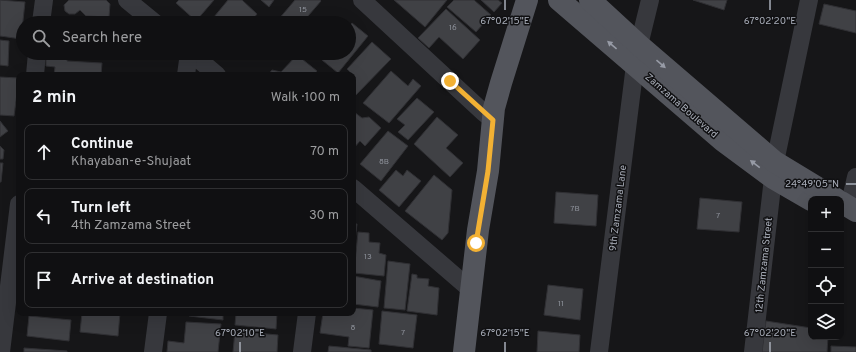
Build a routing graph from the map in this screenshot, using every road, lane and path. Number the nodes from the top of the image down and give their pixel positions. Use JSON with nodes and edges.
{"nodes":[{"id":1,"x":44,"y":0,"type":"edge"},
{"id":2,"x":127,"y":0,"type":"edge"},
{"id":3,"x":362,"y":0,"type":"edge"},
{"id":4,"x":510,"y":0,"type":"edge"},
{"id":5,"x":526,"y":0,"type":"edge"},
{"id":6,"x":559,"y":0,"type":"edge"},
{"id":7,"x":590,"y":0,"type":"edge"},
{"id":8,"x":650,"y":0,"type":"edge"},
{"id":9,"x":809,"y":0,"type":"edge"},
{"id":10,"x":42,"y":16,"type":"edge"},
{"id":11,"x":146,"y":16,"type":"edge"},
{"id":12,"x":637,"y":55,"type":"junction"},
{"id":13,"x":36,"y":60,"type":"edge"},
{"id":14,"x":189,"y":60,"type":"edge"},
{"id":15,"x":199,"y":60,"type":"edge"},
{"id":16,"x":34,"y":72,"type":"edge"},
{"id":17,"x":187,"y":72,"type":"edge"},
{"id":18,"x":213,"y":72,"type":"edge"},
{"id":19,"x":488,"y":116,"type":"junction"},
{"id":20,"x":774,"y":170,"type":"junction"},
{"id":21,"x":856,"y":177,"type":"edge"},
{"id":22,"x":356,"y":191,"type":"edge"},
{"id":23,"x":808,"y":198,"type":"edge"},
{"id":24,"x":847,"y":211,"type":"edge"},
{"id":25,"x":16,"y":229,"type":"edge"},
{"id":26,"x":466,"y":285,"type":"junction"},
{"id":27,"x":158,"y":316,"type":"edge"},
{"id":28,"x":307,"y":316,"type":"edge"},
{"id":29,"x":1,"y":352,"type":"edge"},
{"id":30,"x":153,"y":352,"type":"edge"},
{"id":31,"x":302,"y":352,"type":"edge"},
{"id":32,"x":452,"y":352,"type":"edge"},
{"id":33,"x":464,"y":352,"type":"edge"},
{"id":34,"x":599,"y":352,"type":"edge"},
{"id":35,"x":753,"y":352,"type":"edge"}],
"edges":[{"from":1,"to":10,"type":"street"},
{"from":2,"to":11,"type":"street"},
{"from":3,"to":19,"type":"street"},
{"from":4,"to":19,"type":"main road"},
{"from":5,"to":19,"type":"main road"},
{"from":12,"to":6,"type":"main road","name":"Zamzama Boulevard","one_way":true},
{"from":7,"to":12,"type":"main road","name":"Zamzama Boulevard"},
{"from":8,"to":12,"type":"street","name":"9th Zamzama Lane"},
{"from":9,"to":20,"type":"street","name":"12th Zamzama Street"},
{"from":12,"to":20,"type":"main road","name":"Zamzama Boulevard"},
{"from":12,"to":34,"type":"street","name":"9th Zamzama Lane"},
{"from":13,"to":16,"type":"street"},
{"from":14,"to":17,"type":"street"},
{"from":15,"to":18,"type":"street"},
{"from":19,"to":26,"type":"main road"},
{"from":20,"to":23,"type":"main road","name":"Zamzama Boulevard"},
{"from":20,"to":24,"type":"main road","name":"Zamzama Boulevard"},
{"from":20,"to":35,"type":"street","name":"12th Zamzama Street"},
{"from":21,"to":24,"type":"street"},
{"from":22,"to":26,"type":"street"},
{"from":25,"to":29,"type":"street"},
{"from":26,"to":32,"type":"main road"},
{"from":26,"to":33,"type":"main road"},
{"from":27,"to":30,"type":"street"},
{"from":28,"to":31,"type":"street"}]}
